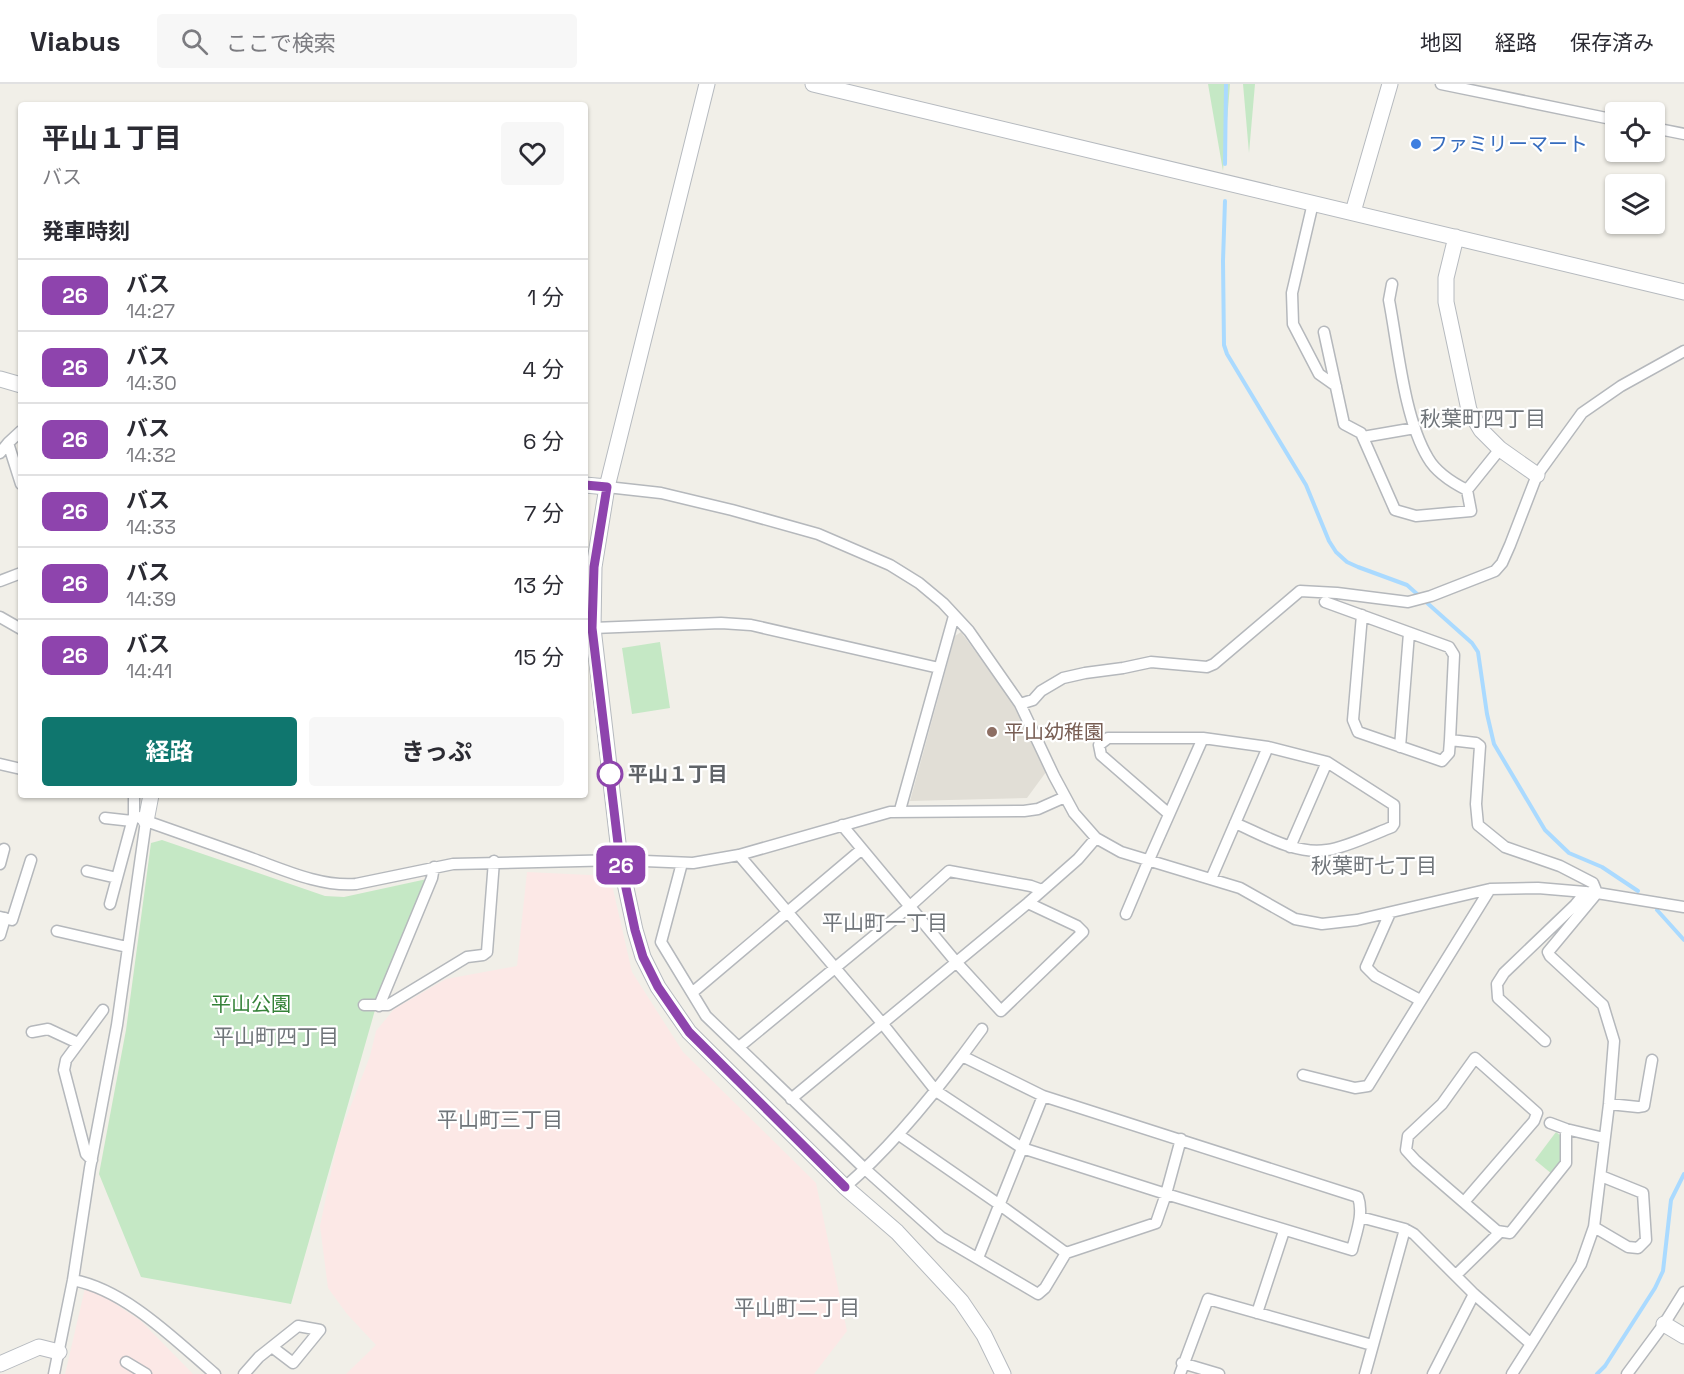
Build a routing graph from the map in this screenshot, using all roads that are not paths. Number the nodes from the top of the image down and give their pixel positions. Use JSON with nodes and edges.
{"nodes":[{"id":1,"x":707,"y":84,"type":"edge"},
{"id":2,"x":813,"y":84,"type":"edge"},
{"id":3,"x":1390,"y":84,"type":"edge"},
{"id":4,"x":1442,"y":84,"type":"edge"},
{"id":5,"x":1605,"y":118,"type":"edge"},
{"id":6,"x":1665,"y":130,"type":"edge"},
{"id":7,"x":1684,"y":134,"type":"edge"},
{"id":8,"x":1313,"y":203,"type":"junction"},
{"id":9,"x":1353,"y":212,"type":"junction"},
{"id":10,"x":1456,"y":237,"type":"junction"},
{"id":11,"x":1392,"y":284,"type":"dead end"},
{"id":12,"x":1684,"y":292,"type":"edge"},
{"id":13,"x":1324,"y":332,"type":"dead end"},
{"id":14,"x":1684,"y":351,"type":"edge"},
{"id":15,"x":0,"y":379,"type":"edge"},
{"id":16,"x":18,"y":384,"type":"edge"},
{"id":17,"x":1336,"y":386,"type":"junction"},
{"id":18,"x":1415,"y":428,"type":"junction"},
{"id":19,"x":18,"y":434,"type":"edge"},
{"id":20,"x":1363,"y":437,"type":"junction"},
{"id":21,"x":8,"y":443,"type":"junction"},
{"id":22,"x":1500,"y":449,"type":"junction"},
{"id":23,"x":0,"y":453,"type":"edge"},
{"id":24,"x":18,"y":473,"type":"edge"},
{"id":25,"x":1537,"y":475,"type":"junction"},
{"id":26,"x":588,"y":484,"type":"edge"},
{"id":27,"x":607,"y":487,"type":"junction"},
{"id":28,"x":1467,"y":490,"type":"junction"},
{"id":29,"x":18,"y":574,"type":"edge"},
{"id":30,"x":0,"y":581,"type":"edge"},
{"id":31,"x":1325,"y":602,"type":"dead end"},
{"id":32,"x":1362,"y":615,"type":"junction"},
{"id":33,"x":954,"y":616,"type":"junction"},
{"id":34,"x":0,"y":617,"type":"edge"},
{"id":35,"x":18,"y":627,"type":"edge"},
{"id":36,"x":592,"y":628,"type":"junction"},
{"id":37,"x":1409,"y":633,"type":"junction"},
{"id":38,"x":939,"y":668,"type":"junction"},
{"id":39,"x":1020,"y":704,"type":"junction"},
{"id":40,"x":1203,"y":738,"type":"junction"},
{"id":41,"x":1450,"y":740,"type":"junction"},
{"id":42,"x":1268,"y":747,"type":"junction"},
{"id":43,"x":1400,"y":747,"type":"junction"},
{"id":44,"x":1327,"y":762,"type":"junction"},
{"id":45,"x":0,"y":764,"type":"edge"},
{"id":46,"x":18,"y":768,"type":"edge"},
{"id":47,"x":1065,"y":797,"type":"junction"},
{"id":48,"x":134,"y":798,"type":"edge"},
{"id":49,"x":149,"y":798,"type":"edge"},
{"id":50,"x":900,"y":810,"type":"junction"},
{"id":51,"x":1169,"y":814,"type":"junction"},
{"id":52,"x":105,"y":818,"type":"dead end"},
{"id":53,"x":137,"y":819,"type":"junction"},
{"id":54,"x":1235,"y":823,"type":"junction"},
{"id":55,"x":842,"y":825,"type":"junction"},
{"id":56,"x":1096,"y":838,"type":"junction"},
{"id":57,"x":1290,"y":847,"type":"junction"},
{"id":58,"x":4,"y":849,"type":"dead end"},
{"id":59,"x":862,"y":849,"type":"junction"},
{"id":60,"x":124,"y":850,"type":"junction"},
{"id":61,"x":739,"y":855,"type":"junction"},
{"id":62,"x":141,"y":856,"type":"junction"},
{"id":63,"x":31,"y":860,"type":"dead end"},
{"id":64,"x":620,"y":860,"type":"junction"},
{"id":65,"x":494,"y":861,"type":"junction"},
{"id":66,"x":1148,"y":862,"type":"junction"},
{"id":67,"x":682,"y":863,"type":"junction"},
{"id":68,"x":0,"y":864,"type":"edge"},
{"id":69,"x":434,"y":867,"type":"junction"},
{"id":70,"x":87,"y":871,"type":"dead end"},
{"id":71,"x":117,"y":878,"type":"junction"},
{"id":72,"x":1211,"y":879,"type":"junction"},
{"id":73,"x":1490,"y":889,"type":"junction"},
{"id":74,"x":1042,"y":890,"type":"junction"},
{"id":75,"x":1586,"y":892,"type":"junction"},
{"id":76,"x":1598,"y":893,"type":"junction"},
{"id":77,"x":1028,"y":903,"type":"junction"},
{"id":78,"x":110,"y":904,"type":"dead end"},
{"id":79,"x":909,"y":907,"type":"junction"},
{"id":80,"x":1684,"y":907,"type":"edge"},
{"id":81,"x":787,"y":912,"type":"junction"},
{"id":82,"x":1390,"y":913,"type":"junction"},
{"id":83,"x":1126,"y":914,"type":"dead end"},
{"id":84,"x":3,"y":918,"type":"edge"},
{"id":85,"x":57,"y":931,"type":"dead end"},
{"id":86,"x":0,"y":935,"type":"edge"},
{"id":87,"x":127,"y":946,"type":"junction"},
{"id":88,"x":956,"y":962,"type":"junction"},
{"id":89,"x":834,"y":968,"type":"junction"},
{"id":90,"x":693,"y":992,"type":"junction"},
{"id":91,"x":1420,"y":1000,"type":"junction"},
{"id":92,"x":364,"y":1005,"type":"dead end"},
{"id":93,"x":379,"y":1006,"type":"junction"},
{"id":94,"x":103,"y":1010,"type":"dead end"},
{"id":95,"x":882,"y":1023,"type":"junction"},
{"id":96,"x":982,"y":1029,"type":"dead end"},
{"id":97,"x":32,"y":1032,"type":"dead end"},
{"id":98,"x":1545,"y":1041,"type":"dead end"},
{"id":99,"x":78,"y":1043,"type":"junction"},
{"id":100,"x":739,"y":1047,"type":"junction"},
{"id":101,"x":962,"y":1056,"type":"junction"},
{"id":102,"x":1652,"y":1060,"type":"dead end"},
{"id":103,"x":1303,"y":1075,"type":"dead end"},
{"id":104,"x":936,"y":1091,"type":"junction"},
{"id":105,"x":1043,"y":1096,"type":"junction"},
{"id":106,"x":791,"y":1099,"type":"junction"},
{"id":107,"x":1609,"y":1104,"type":"junction"},
{"id":108,"x":1550,"y":1123,"type":"dead end"},
{"id":109,"x":1566,"y":1129,"type":"junction"},
{"id":110,"x":899,"y":1135,"type":"junction"},
{"id":111,"x":1604,"y":1138,"type":"junction"},
{"id":112,"x":1181,"y":1139,"type":"junction"},
{"id":113,"x":1022,"y":1148,"type":"junction"},
{"id":114,"x":92,"y":1160,"type":"junction"},
{"id":115,"x":865,"y":1169,"type":"junction"},
{"id":116,"x":1601,"y":1176,"type":"junction"},
{"id":117,"x":845,"y":1187,"type":"junction"},
{"id":118,"x":1166,"y":1194,"type":"junction"},
{"id":119,"x":1464,"y":1202,"type":"junction"},
{"id":120,"x":1000,"y":1204,"type":"junction"},
{"id":121,"x":1360,"y":1218,"type":"junction"},
{"id":122,"x":1594,"y":1227,"type":"junction"},
{"id":123,"x":1405,"y":1229,"type":"junction"},
{"id":124,"x":1284,"y":1231,"type":"junction"},
{"id":125,"x":1500,"y":1232,"type":"junction"},
{"id":126,"x":1066,"y":1253,"type":"junction"},
{"id":127,"x":978,"y":1258,"type":"junction"},
{"id":128,"x":1456,"y":1275,"type":"junction"},
{"id":129,"x":74,"y":1280,"type":"junction"},
{"id":130,"x":1684,"y":1292,"type":"edge"},
{"id":131,"x":1474,"y":1294,"type":"junction"},
{"id":132,"x":1257,"y":1313,"type":"junction"},
{"id":133,"x":1664,"y":1324,"type":"junction"},
{"id":134,"x":1684,"y":1336,"type":"edge"},
{"id":135,"x":1531,"y":1344,"type":"junction"},
{"id":136,"x":1372,"y":1345,"type":"junction"},
{"id":137,"x":272,"y":1347,"type":"dead end"},
{"id":138,"x":59,"y":1352,"type":"junction"},
{"id":139,"x":126,"y":1362,"type":"dead end"},
{"id":140,"x":0,"y":1364,"type":"edge"},
{"id":141,"x":1181,"y":1369,"type":"edge"},
{"id":142,"x":54,"y":1374,"type":"edge"},
{"id":143,"x":146,"y":1374,"type":"edge"},
{"id":144,"x":215,"y":1374,"type":"edge"},
{"id":145,"x":244,"y":1374,"type":"edge"},
{"id":146,"x":1003,"y":1374,"type":"edge"},
{"id":147,"x":1219,"y":1374,"type":"edge"},
{"id":148,"x":1365,"y":1374,"type":"edge"},
{"id":149,"x":1433,"y":1374,"type":"edge"},
{"id":150,"x":1512,"y":1374,"type":"edge"},
{"id":151,"x":1627,"y":1374,"type":"edge"}],
"edges":[{"from":1,"to":27,"type":"street"},
{"from":2,"to":8,"type":"street"},
{"from":3,"to":9,"type":"street"},
{"from":4,"to":5,"type":"street"},
{"from":6,"to":7,"type":"street"},
{"from":8,"to":9,"type":"street"},
{"from":8,"to":17,"type":"street"},
{"from":9,"to":10,"type":"street"},
{"from":10,"to":12,"type":"street"},
{"from":10,"to":22,"type":"street"},
{"from":11,"to":18,"type":"street"},
{"from":13,"to":17,"type":"street"},
{"from":14,"to":25,"type":"street"},
{"from":15,"to":16,"type":"street"},
{"from":17,"to":20,"type":"street"},
{"from":18,"to":20,"type":"street"},
{"from":18,"to":28,"type":"street"},
{"from":19,"to":21,"type":"street"},
{"from":20,"to":28,"type":"street"},
{"from":21,"to":23,"type":"street"},
{"from":21,"to":24,"type":"street"},
{"from":22,"to":25,"type":"street"},
{"from":22,"to":28,"type":"street"},
{"from":25,"to":39,"type":"street"},
{"from":26,"to":27,"type":"street"},
{"from":27,"to":33,"type":"street"},
{"from":27,"to":36,"type":"street"},
{"from":29,"to":30,"type":"street"},
{"from":31,"to":32,"type":"street"},
{"from":32,"to":37,"type":"street"},
{"from":32,"to":43,"type":"street"},
{"from":33,"to":38,"type":"street"},
{"from":33,"to":39,"type":"street"},
{"from":34,"to":35,"type":"street"},
{"from":36,"to":38,"type":"street"},
{"from":36,"to":64,"type":"street"},
{"from":37,"to":41,"type":"street"},
{"from":37,"to":43,"type":"street"},
{"from":38,"to":50,"type":"street"},
{"from":39,"to":47,"type":"street"},
{"from":40,"to":42,"type":"street"},
{"from":40,"to":51,"type":"street"},
{"from":40,"to":51,"type":"street"},
{"from":41,"to":43,"type":"street"},
{"from":41,"to":76,"type":"street"},
{"from":42,"to":44,"type":"street"},
{"from":42,"to":54,"type":"street"},
{"from":44,"to":57,"type":"street"},
{"from":44,"to":57,"type":"street"},
{"from":45,"to":46,"type":"street"},
{"from":47,"to":50,"type":"street"},
{"from":47,"to":56,"type":"street"},
{"from":48,"to":53,"type":"street"},
{"from":49,"to":53,"type":"street"},
{"from":50,"to":55,"type":"street"},
{"from":51,"to":66,"type":"street"},
{"from":52,"to":53,"type":"street"},
{"from":53,"to":60,"type":"street"},
{"from":53,"to":62,"type":"street"},
{"from":53,"to":69,"type":"street"},
{"from":54,"to":57,"type":"street"},
{"from":54,"to":72,"type":"street"},
{"from":55,"to":59,"type":"street"},
{"from":55,"to":61,"type":"street"},
{"from":56,"to":66,"type":"street"},
{"from":56,"to":74,"type":"street"},
{"from":58,"to":68,"type":"street"},
{"from":59,"to":79,"type":"street"},
{"from":59,"to":81,"type":"street"},
{"from":60,"to":62,"type":"street"},
{"from":60,"to":71,"type":"street"},
{"from":61,"to":67,"type":"street"},
{"from":61,"to":81,"type":"street"},
{"from":62,"to":87,"type":"street"},
{"from":63,"to":84,"type":"street"},
{"from":64,"to":65,"type":"street"},
{"from":64,"to":67,"type":"street"},
{"from":64,"to":117,"type":"street"},
{"from":65,"to":69,"type":"street"},
{"from":65,"to":93,"type":"street"},
{"from":66,"to":72,"type":"street"},
{"from":66,"to":83,"type":"street"},
{"from":67,"to":90,"type":"street"},
{"from":69,"to":93,"type":"street"},
{"from":70,"to":71,"type":"street"},
{"from":71,"to":78,"type":"street"},
{"from":72,"to":82,"type":"street"},
{"from":73,"to":75,"type":"street"},
{"from":73,"to":82,"type":"street"},
{"from":73,"to":91,"type":"street"},
{"from":74,"to":77,"type":"street"},
{"from":74,"to":79,"type":"street"},
{"from":75,"to":76,"type":"street"},
{"from":75,"to":98,"type":"street"},
{"from":76,"to":80,"type":"street"},
{"from":76,"to":107,"type":"street"},
{"from":77,"to":88,"type":"street"},
{"from":77,"to":88,"type":"street"},
{"from":79,"to":88,"type":"street"},
{"from":79,"to":89,"type":"street"},
{"from":81,"to":89,"type":"street"},
{"from":81,"to":90,"type":"street"},
{"from":82,"to":91,"type":"street"},
{"from":84,"to":86,"type":"street"},
{"from":85,"to":87,"type":"street"},
{"from":87,"to":114,"type":"street"},
{"from":88,"to":95,"type":"street"},
{"from":89,"to":95,"type":"street"},
{"from":89,"to":100,"type":"street"},
{"from":90,"to":100,"type":"street"},
{"from":91,"to":103,"type":"street"},
{"from":92,"to":93,"type":"street"},
{"from":94,"to":99,"type":"street"},
{"from":95,"to":104,"type":"street"},
{"from":95,"to":106,"type":"street"},
{"from":96,"to":101,"type":"street"},
{"from":97,"to":99,"type":"street"},
{"from":99,"to":114,"type":"street"},
{"from":100,"to":106,"type":"street"},
{"from":101,"to":104,"type":"street"},
{"from":101,"to":105,"type":"street"},
{"from":102,"to":107,"type":"street"},
{"from":104,"to":110,"type":"street"},
{"from":104,"to":113,"type":"street"},
{"from":105,"to":112,"type":"street"},
{"from":105,"to":113,"type":"street"},
{"from":106,"to":115,"type":"street"},
{"from":107,"to":111,"type":"street"},
{"from":108,"to":109,"type":"street"},
{"from":109,"to":111,"type":"street"},
{"from":109,"to":125,"type":"street"},
{"from":110,"to":115,"type":"street"},
{"from":110,"to":120,"type":"street"},
{"from":111,"to":116,"type":"street"},
{"from":112,"to":118,"type":"street"},
{"from":112,"to":121,"type":"street"},
{"from":113,"to":118,"type":"street"},
{"from":113,"to":120,"type":"street"},
{"from":114,"to":129,"type":"street"},
{"from":115,"to":117,"type":"street"},
{"from":115,"to":127,"type":"street"},
{"from":116,"to":122,"type":"street"},
{"from":116,"to":122,"type":"street"},
{"from":117,"to":146,"type":"street"},
{"from":118,"to":124,"type":"street"},
{"from":118,"to":126,"type":"street"},
{"from":119,"to":119,"type":"street"},
{"from":119,"to":125,"type":"street"},
{"from":120,"to":126,"type":"street"},
{"from":120,"to":127,"type":"street"},
{"from":121,"to":123,"type":"street"},
{"from":121,"to":124,"type":"street"},
{"from":122,"to":135,"type":"street"},
{"from":123,"to":128,"type":"street"},
{"from":123,"to":136,"type":"street"},
{"from":124,"to":132,"type":"street"},
{"from":125,"to":128,"type":"street"},
{"from":126,"to":127,"type":"street"},
{"from":128,"to":131,"type":"street"},
{"from":129,"to":138,"type":"street"},
{"from":129,"to":144,"type":"street"},
{"from":130,"to":133,"type":"street"},
{"from":131,"to":135,"type":"street"},
{"from":131,"to":149,"type":"street"},
{"from":132,"to":136,"type":"street"},
{"from":132,"to":141,"type":"street"},
{"from":133,"to":134,"type":"street"},
{"from":133,"to":151,"type":"street"},
{"from":135,"to":150,"type":"street"},
{"from":136,"to":148,"type":"street"},
{"from":137,"to":145,"type":"street"},
{"from":138,"to":140,"type":"street"},
{"from":138,"to":142,"type":"street"},
{"from":139,"to":143,"type":"street"},
{"from":141,"to":147,"type":"street"}]}
